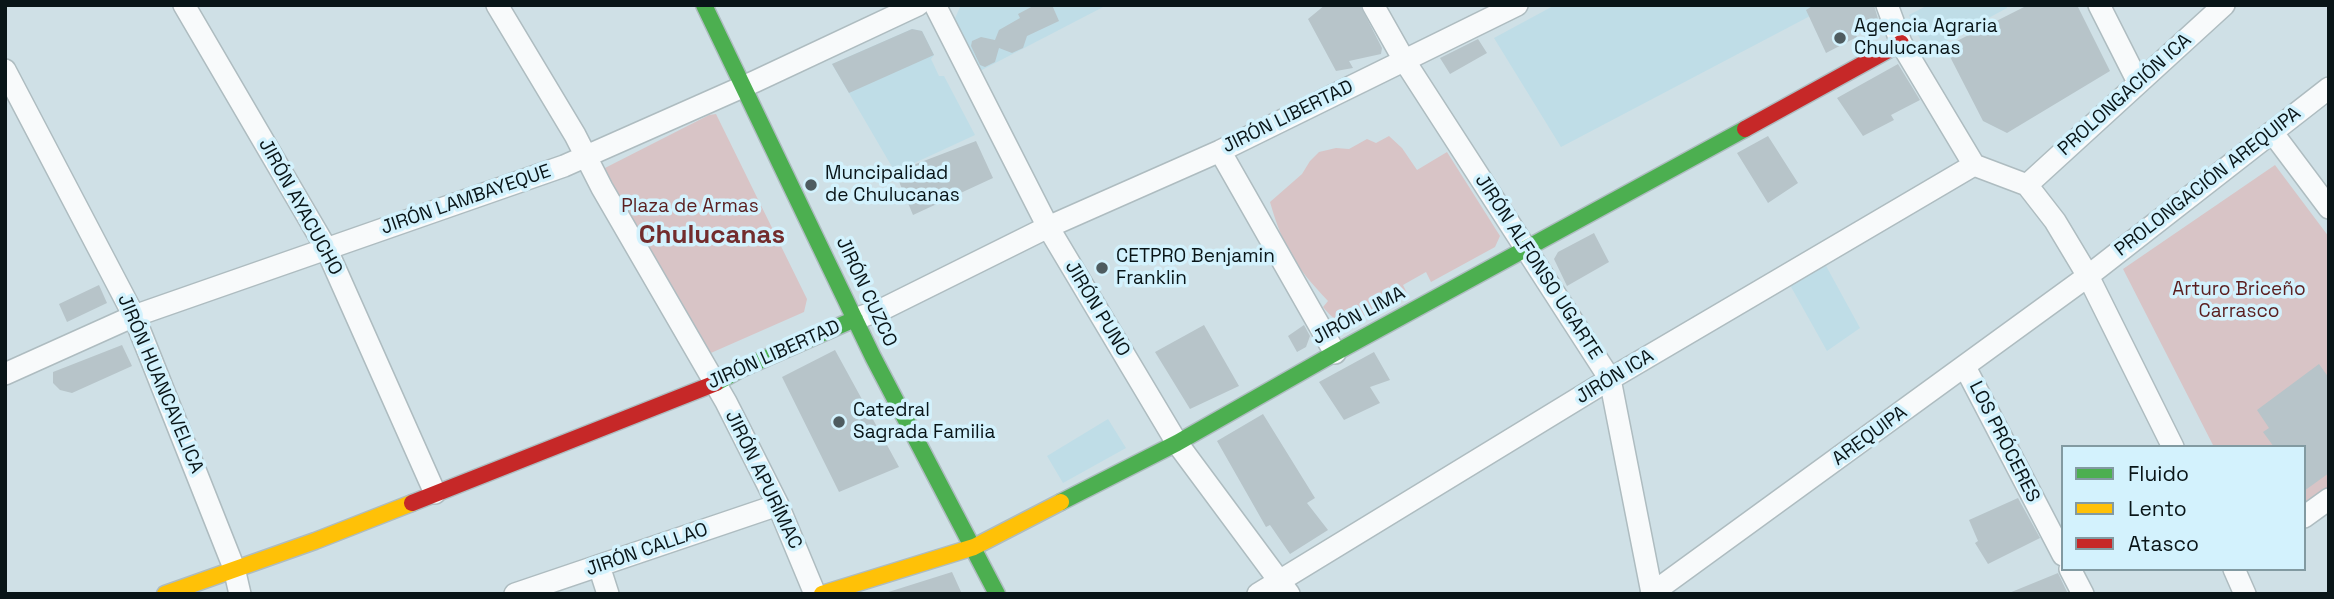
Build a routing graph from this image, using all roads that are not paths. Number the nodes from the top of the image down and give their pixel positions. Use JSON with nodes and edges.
{"nodes":[{"id":1,"x":184,"y":5,"type":"edge"},
{"id":2,"x":497,"y":5,"type":"edge"},
{"id":3,"x":704,"y":5,"type":"edge"},
{"id":4,"x":918,"y":5,"type":"edge"},
{"id":5,"x":935,"y":5,"type":"edge"},
{"id":6,"x":1373,"y":5,"type":"edge"},
{"id":7,"x":1517,"y":5,"type":"edge"},
{"id":8,"x":1887,"y":5,"type":"edge"},
{"id":9,"x":2099,"y":5,"type":"edge"},
{"id":10,"x":2224,"y":5,"type":"edge"},
{"id":11,"x":1901,"y":43,"type":"junction"},
{"id":12,"x":1404,"y":60,"type":"junction"},
{"id":13,"x":5,"y":70,"type":"edge"},
{"id":14,"x":2138,"y":82,"type":"junction"},
{"id":15,"x":741,"y":87,"type":"junction"},
{"id":16,"x":2329,"y":89,"type":"edge"},
{"id":17,"x":2272,"y":132,"type":"junction"},
{"id":18,"x":1220,"y":150,"type":"junction"},
{"id":19,"x":585,"y":157,"type":"junction"},
{"id":20,"x":1974,"y":165,"type":"junction"},
{"id":21,"x":2026,"y":185,"type":"junction"},
{"id":22,"x":2329,"y":208,"type":"edge"},
{"id":23,"x":1048,"y":227,"type":"junction"},
{"id":24,"x":326,"y":248,"type":"junction"},
{"id":25,"x":1528,"y":249,"type":"junction"},
{"id":26,"x":2088,"y":276,"type":"junction"},
{"id":27,"x":134,"y":316,"type":"junction"},
{"id":28,"x":855,"y":319,"type":"junction"},
{"id":29,"x":1335,"y":353,"type":"junction"},
{"id":30,"x":1965,"y":367,"type":"junction"},
{"id":31,"x":5,"y":374,"type":"edge"},
{"id":32,"x":1610,"y":379,"type":"junction"},
{"id":33,"x":715,"y":383,"type":"junction"},
{"id":34,"x":1177,"y":443,"type":"junction"},
{"id":35,"x":2172,"y":445,"type":"edge"},
{"id":36,"x":435,"y":493,"type":"junction"},
{"id":37,"x":2329,"y":499,"type":"edge"},
{"id":38,"x":778,"y":505,"type":"junction"},
{"id":39,"x":2306,"y":516,"type":"edge"},
{"id":40,"x":974,"y":547,"type":"junction"},
{"id":41,"x":2061,"y":551,"type":"edge"},
{"id":42,"x":599,"y":566,"type":"junction"},
{"id":43,"x":234,"y":568,"type":"junction"},
{"id":44,"x":2071,"y":571,"type":"edge"},
{"id":45,"x":2235,"y":571,"type":"edge"},
{"id":46,"x":1676,"y":586,"type":"edge"},
{"id":47,"x":1285,"y":587,"type":"edge"},
{"id":48,"x":1651,"y":593,"type":"edge"},
{"id":49,"x":165,"y":594,"type":"edge"},
{"id":50,"x":240,"y":594,"type":"edge"},
{"id":51,"x":515,"y":594,"type":"edge"},
{"id":52,"x":608,"y":594,"type":"edge"},
{"id":53,"x":815,"y":594,"type":"edge"},
{"id":54,"x":822,"y":594,"type":"edge"},
{"id":55,"x":997,"y":594,"type":"edge"},
{"id":56,"x":1258,"y":594,"type":"edge"},
{"id":57,"x":2083,"y":594,"type":"edge"},
{"id":58,"x":2245,"y":594,"type":"edge"}],
"edges":[{"from":1,"to":24,"type":"street","name":"JIRÓN AYACUCHO"},
{"from":2,"to":19,"type":"street","name":"JIRÓN APURÍMAC"},
{"from":3,"to":15,"type":"street","name":"JIRÓN CUZCO"},
{"from":4,"to":15,"type":"street","name":"JIRÓN LAMBAYEQUE"},
{"from":5,"to":23,"type":"street","name":"JIRÓN PUNO"},
{"from":6,"to":12,"type":"street","name":"JIRÓN ALFONSO UGARTE"},
{"from":7,"to":12,"type":"street","name":"JIRÓN LIBERTAD"},
{"from":8,"to":11,"type":"street"},
{"from":9,"to":14,"type":"street"},
{"from":10,"to":14,"type":"street","name":"PROLONGACIÓN ICA"},
{"from":11,"to":20,"type":"street"},
{"from":11,"to":25,"type":"street","name":"JIRÓN LIMA"},
{"from":12,"to":18,"type":"street","name":"JIRÓN LIBERTAD"},
{"from":12,"to":25,"type":"street","name":"JIRÓN ALFONSO UGARTE"},
{"from":13,"to":27,"type":"street","name":"JIRÓN HUANCAVELICA"},
{"from":14,"to":21,"type":"street","name":"PROLONGACIÓN ICA"},
{"from":15,"to":19,"type":"street","name":"JIRÓN LAMBAYEQUE"},
{"from":15,"to":28,"type":"street","name":"JIRÓN CUZCO"},
{"from":16,"to":17,"type":"street","name":"PROLONGACIÓN AREQUIPA"},
{"from":17,"to":22,"type":"street"},
{"from":17,"to":26,"type":"street","name":"PROLONGACIÓN AREQUIPA"},
{"from":18,"to":23,"type":"street","name":"JIRÓN LIBERTAD"},
{"from":18,"to":29,"type":"street"},
{"from":19,"to":24,"type":"street","name":"JIRÓN LAMBAYEQUE"},
{"from":19,"to":33,"type":"street","name":"JIRÓN APURÍMAC"},
{"from":20,"to":21,"type":"street"},
{"from":20,"to":32,"type":"street","name":"JIRÓN ICA"},
{"from":21,"to":26,"type":"street"},
{"from":23,"to":28,"type":"street","name":"JIRÓN LIBERTAD"},
{"from":23,"to":34,"type":"street","name":"JIRÓN PUNO"},
{"from":24,"to":27,"type":"street","name":"JIRÓN LAMBAYEQUE"},
{"from":24,"to":36,"type":"street","name":"JIRÓN AYACUCHO"},
{"from":25,"to":29,"type":"street","name":"JIRÓN LIMA"},
{"from":25,"to":32,"type":"street","name":"JIRÓN ALFONSO UGARTE"},
{"from":26,"to":30,"type":"street","name":"AREQUIPA"},
{"from":26,"to":35,"type":"street"},
{"from":27,"to":31,"type":"street","name":"JIRÓN LAMBAYEQUE"},
{"from":27,"to":43,"type":"street","name":"JIRÓN HUANCAVELICA"},
{"from":28,"to":33,"type":"street","name":"JIRÓN LIBERTAD"},
{"from":28,"to":40,"type":"street","name":"JIRÓN CUZCO"},
{"from":29,"to":34,"type":"street","name":"JIRÓN LIMA"},
{"from":30,"to":41,"type":"street","name":"LOS PRÓCERES"},
{"from":30,"to":46,"type":"street","name":"AREQUIPA"},
{"from":32,"to":47,"type":"street","name":"JIRÓN ICA"},
{"from":32,"to":48,"type":"street","name":"JIRÓN ALFONSO UGARTE"},
{"from":33,"to":36,"type":"street","name":"JIRÓN LIBERTAD"},
{"from":33,"to":38,"type":"street","name":"JIRÓN APURÍMAC"},
{"from":34,"to":40,"type":"street","name":"JIRÓN LIMA"},
{"from":34,"to":47,"type":"street","name":"JIRÓN PUNO"},
{"from":36,"to":43,"type":"street","name":"JIRÓN LIBERTAD"},
{"from":37,"to":39,"type":"street"},
{"from":38,"to":42,"type":"street","name":"JIRÓN CALLAO"},
{"from":38,"to":53,"type":"street","name":"JIRÓN APURÍMAC"},
{"from":40,"to":54,"type":"street","name":"JIRÓN LIMA"},
{"from":40,"to":55,"type":"street","name":"JIRÓN CUZCO"},
{"from":42,"to":51,"type":"street","name":"JIRÓN CALLAO"},
{"from":42,"to":52,"type":"street"},
{"from":43,"to":49,"type":"street","name":"JIRÓN LIBERTAD"},
{"from":43,"to":50,"type":"street","name":"JIRÓN HUANCAVELICA"},
{"from":44,"to":57,"type":"street"},
{"from":45,"to":58,"type":"street"},
{"from":46,"to":48,"type":"street","name":"AREQUIPA"},
{"from":47,"to":56,"type":"street","name":"JIRÓN ICA"}]}
